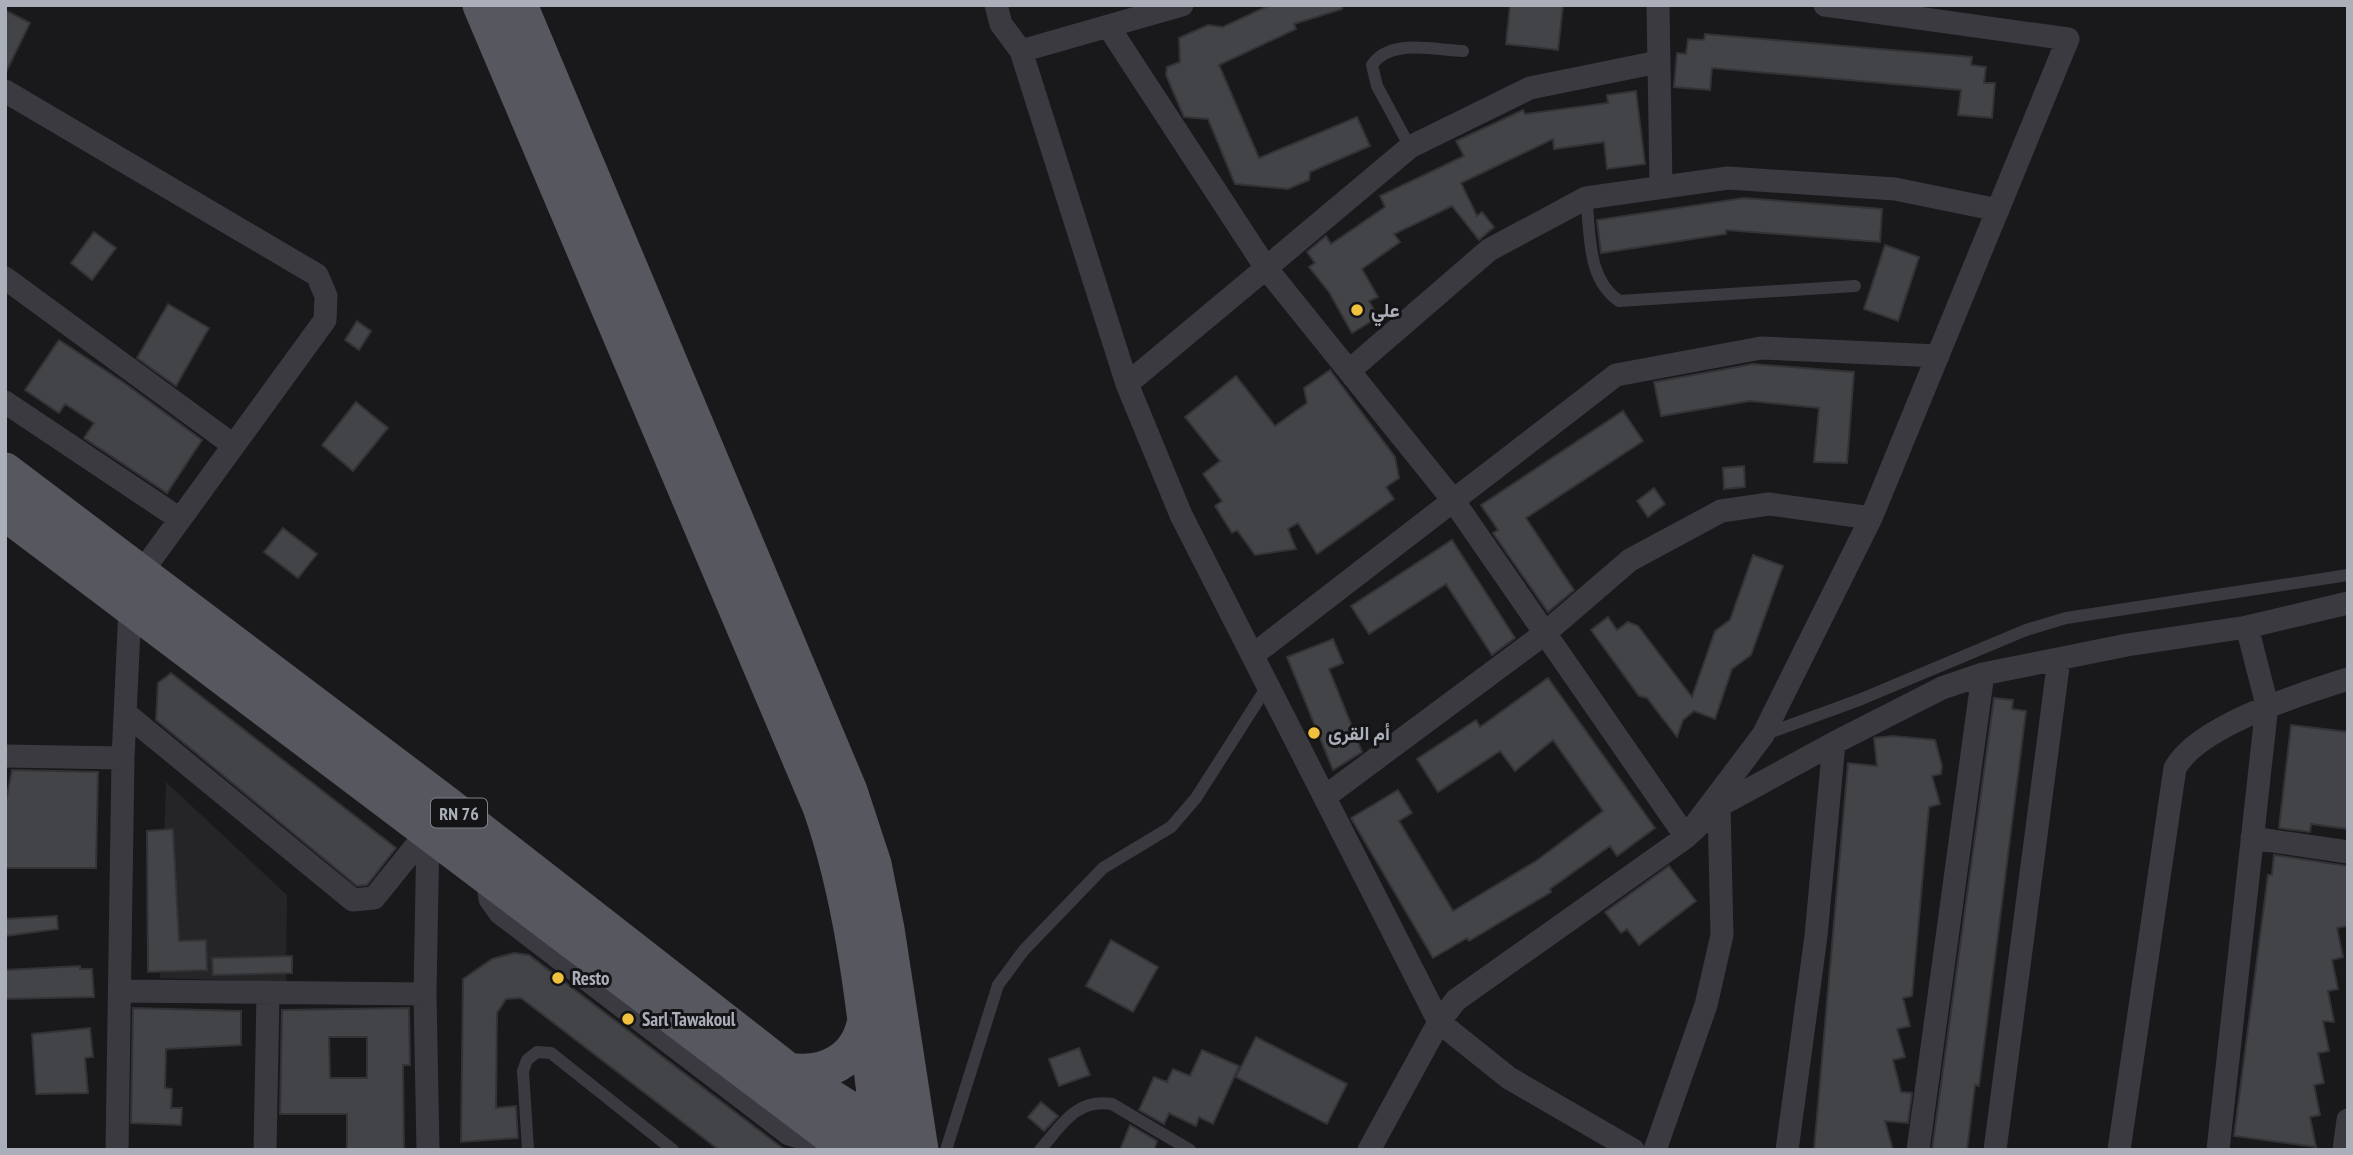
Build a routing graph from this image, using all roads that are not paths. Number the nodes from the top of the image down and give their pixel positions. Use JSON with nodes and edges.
{"nodes":[{"id":1,"x":481,"y":5,"type":"edge"},
{"id":2,"x":519,"y":5,"type":"edge"},
{"id":3,"x":996,"y":5,"type":"edge"},
{"id":4,"x":1182,"y":5,"type":"edge"},
{"id":5,"x":1658,"y":5,"type":"edge"},
{"id":6,"x":1825,"y":5,"type":"edge"},
{"id":7,"x":1108,"y":26,"type":"junction"},
{"id":8,"x":1021,"y":51,"type":"junction"},
{"id":9,"x":1463,"y":51,"type":"dead end"},
{"id":10,"x":1658,"y":62,"type":"junction"},
{"id":11,"x":5,"y":91,"type":"edge"},
{"id":12,"x":1410,"y":147,"type":"junction"},
{"id":13,"x":1661,"y":187,"type":"junction"},
{"id":14,"x":1586,"y":198,"type":"junction"},
{"id":15,"x":1998,"y":210,"type":"junction"},
{"id":16,"x":1266,"y":268,"type":"junction"},
{"id":17,"x":5,"y":278,"type":"edge"},
{"id":18,"x":1855,"y":286,"type":"dead end"},
{"id":19,"x":1938,"y":356,"type":"junction"},
{"id":20,"x":1349,"y":371,"type":"junction"},
{"id":21,"x":1127,"y":384,"type":"junction"},
{"id":22,"x":5,"y":402,"type":"edge"},
{"id":23,"x":233,"y":445,"type":"junction"},
{"id":24,"x":5,"y":471,"type":"edge"},
{"id":25,"x":1453,"y":500,"type":"junction"},
{"id":26,"x":5,"y":512,"type":"edge"},
{"id":27,"x":1871,"y":518,"type":"junction"},
{"id":28,"x":180,"y":519,"type":"junction"},
{"id":29,"x":2348,"y":575,"type":"edge"},
{"id":30,"x":130,"y":594,"type":"junction"},
{"id":31,"x":2348,"y":603,"type":"edge"},
{"id":32,"x":2247,"y":627,"type":"junction"},
{"id":33,"x":1544,"y":634,"type":"junction"},
{"id":34,"x":1253,"y":655,"type":"junction"},
{"id":35,"x":2059,"y":659,"type":"junction"},
{"id":36,"x":1983,"y":674,"type":"junction"},
{"id":37,"x":2348,"y":679,"type":"edge"},
{"id":38,"x":1268,"y":685,"type":"junction"},
{"id":39,"x":2267,"y":705,"type":"junction"},
{"id":40,"x":125,"y":713,"type":"junction"},
{"id":41,"x":1763,"y":735,"type":"junction"},
{"id":42,"x":1834,"y":743,"type":"junction"},
{"id":43,"x":5,"y":756,"type":"edge"},
{"id":44,"x":123,"y":758,"type":"junction"},
{"id":45,"x":1326,"y":796,"type":"junction"},
{"id":46,"x":1719,"y":806,"type":"junction"},
{"id":47,"x":438,"y":818,"type":"junction"},
{"id":48,"x":1686,"y":837,"type":"junction"},
{"id":49,"x":2252,"y":838,"type":"junction"},
{"id":50,"x":2348,"y":852,"type":"edge"},
{"id":51,"x":120,"y":991,"type":"junction"},
{"id":52,"x":425,"y":994,"type":"junction"},
{"id":53,"x":268,"y":995,"type":"junction"},
{"id":54,"x":1440,"y":1022,"type":"junction"},
{"id":55,"x":865,"y":1024,"type":"junction"},
{"id":56,"x":788,"y":1071,"type":"junction"},
{"id":57,"x":2348,"y":1120,"type":"edge"},
{"id":58,"x":881,"y":1139,"type":"edge"},
{"id":59,"x":842,"y":1144,"type":"edge"},
{"id":60,"x":1047,"y":1148,"type":"edge"},
{"id":61,"x":117,"y":1150,"type":"edge"},
{"id":62,"x":265,"y":1150,"type":"edge"},
{"id":63,"x":428,"y":1150,"type":"edge"},
{"id":64,"x":528,"y":1150,"type":"edge"},
{"id":65,"x":673,"y":1150,"type":"edge"},
{"id":66,"x":918,"y":1150,"type":"edge"},
{"id":67,"x":946,"y":1150,"type":"edge"},
{"id":68,"x":1190,"y":1150,"type":"edge"},
{"id":69,"x":1369,"y":1150,"type":"edge"},
{"id":70,"x":1633,"y":1150,"type":"edge"},
{"id":71,"x":1655,"y":1150,"type":"edge"},
{"id":72,"x":1787,"y":1150,"type":"edge"},
{"id":73,"x":1918,"y":1150,"type":"edge"},
{"id":74,"x":1995,"y":1150,"type":"edge"},
{"id":75,"x":2119,"y":1150,"type":"edge"},
{"id":76,"x":2218,"y":1150,"type":"edge"},
{"id":77,"x":2344,"y":1150,"type":"edge"}],
"edges":[{"from":1,"to":55,"type":"main road"},
{"from":2,"to":66,"type":"main road"},
{"from":3,"to":8,"type":"street"},
{"from":4,"to":7,"type":"street"},
{"from":5,"to":10,"type":"street"},
{"from":6,"to":15,"type":"street"},
{"from":7,"to":8,"type":"street"},
{"from":7,"to":16,"type":"street"},
{"from":8,"to":21,"type":"street"},
{"from":9,"to":12,"type":"lane"},
{"from":10,"to":12,"type":"street"},
{"from":10,"to":13,"type":"street"},
{"from":11,"to":23,"type":"street"},
{"from":12,"to":16,"type":"street"},
{"from":13,"to":14,"type":"street"},
{"from":13,"to":15,"type":"street"},
{"from":14,"to":18,"type":"lane"},
{"from":14,"to":20,"type":"street"},
{"from":15,"to":19,"type":"street"},
{"from":16,"to":20,"type":"street"},
{"from":16,"to":21,"type":"street"},
{"from":17,"to":23,"type":"street"},
{"from":19,"to":25,"type":"street"},
{"from":19,"to":27,"type":"street"},
{"from":20,"to":25,"type":"street"},
{"from":21,"to":34,"type":"street"},
{"from":22,"to":28,"type":"street"},
{"from":23,"to":28,"type":"street"},
{"from":24,"to":30,"type":"main road","number":"RN 76"},
{"from":25,"to":33,"type":"street"},
{"from":25,"to":34,"type":"street"},
{"from":26,"to":30,"type":"main road","number":"RN 76"},
{"from":27,"to":33,"type":"street"},
{"from":27,"to":41,"type":"street"},
{"from":28,"to":30,"type":"street"},
{"from":29,"to":41,"type":"lane"},
{"from":30,"to":40,"type":"street"},
{"from":30,"to":47,"type":"main road","number":"RN 76"},
{"from":31,"to":32,"type":"street"},
{"from":32,"to":35,"type":"street"},
{"from":32,"to":39,"type":"street"},
{"from":33,"to":45,"type":"street"},
{"from":33,"to":48,"type":"street"},
{"from":34,"to":38,"type":"street"},
{"from":35,"to":36,"type":"street"},
{"from":35,"to":74,"type":"street"},
{"from":36,"to":42,"type":"street"},
{"from":36,"to":73,"type":"street"},
{"from":37,"to":39,"type":"street"},
{"from":38,"to":45,"type":"street"},
{"from":38,"to":67,"type":"lane"},
{"from":39,"to":49,"type":"street"},
{"from":39,"to":75,"type":"street"},
{"from":40,"to":44,"type":"street"},
{"from":40,"to":47,"type":"street"},
{"from":41,"to":48,"type":"street"},
{"from":42,"to":46,"type":"street"},
{"from":42,"to":72,"type":"street"},
{"from":43,"to":44,"type":"street"},
{"from":44,"to":51,"type":"street"},
{"from":45,"to":54,"type":"street"},
{"from":46,"to":48,"type":"street"},
{"from":46,"to":71,"type":"street"},
{"from":47,"to":52,"type":"street"},
{"from":47,"to":56,"type":"main road","number":"RN 76"},
{"from":47,"to":59,"type":"main road","number":"RN 76"},
{"from":48,"to":54,"type":"street"},
{"from":49,"to":50,"type":"street"},
{"from":49,"to":76,"type":"street"},
{"from":51,"to":53,"type":"street"},
{"from":51,"to":61,"type":"street"},
{"from":52,"to":53,"type":"street"},
{"from":52,"to":63,"type":"street"},
{"from":53,"to":62,"type":"street"},
{"from":54,"to":69,"type":"street"},
{"from":54,"to":70,"type":"street"},
{"from":55,"to":56,"type":"main road"},
{"from":55,"to":58,"type":"main road"},
{"from":56,"to":58,"type":"main road","number":"RN 76"},
{"from":57,"to":77,"type":"street"},
{"from":58,"to":66,"type":"main road","number":"RN 76"},
{"from":60,"to":68,"type":"lane"},
{"from":64,"to":65,"type":"lane"}]}
